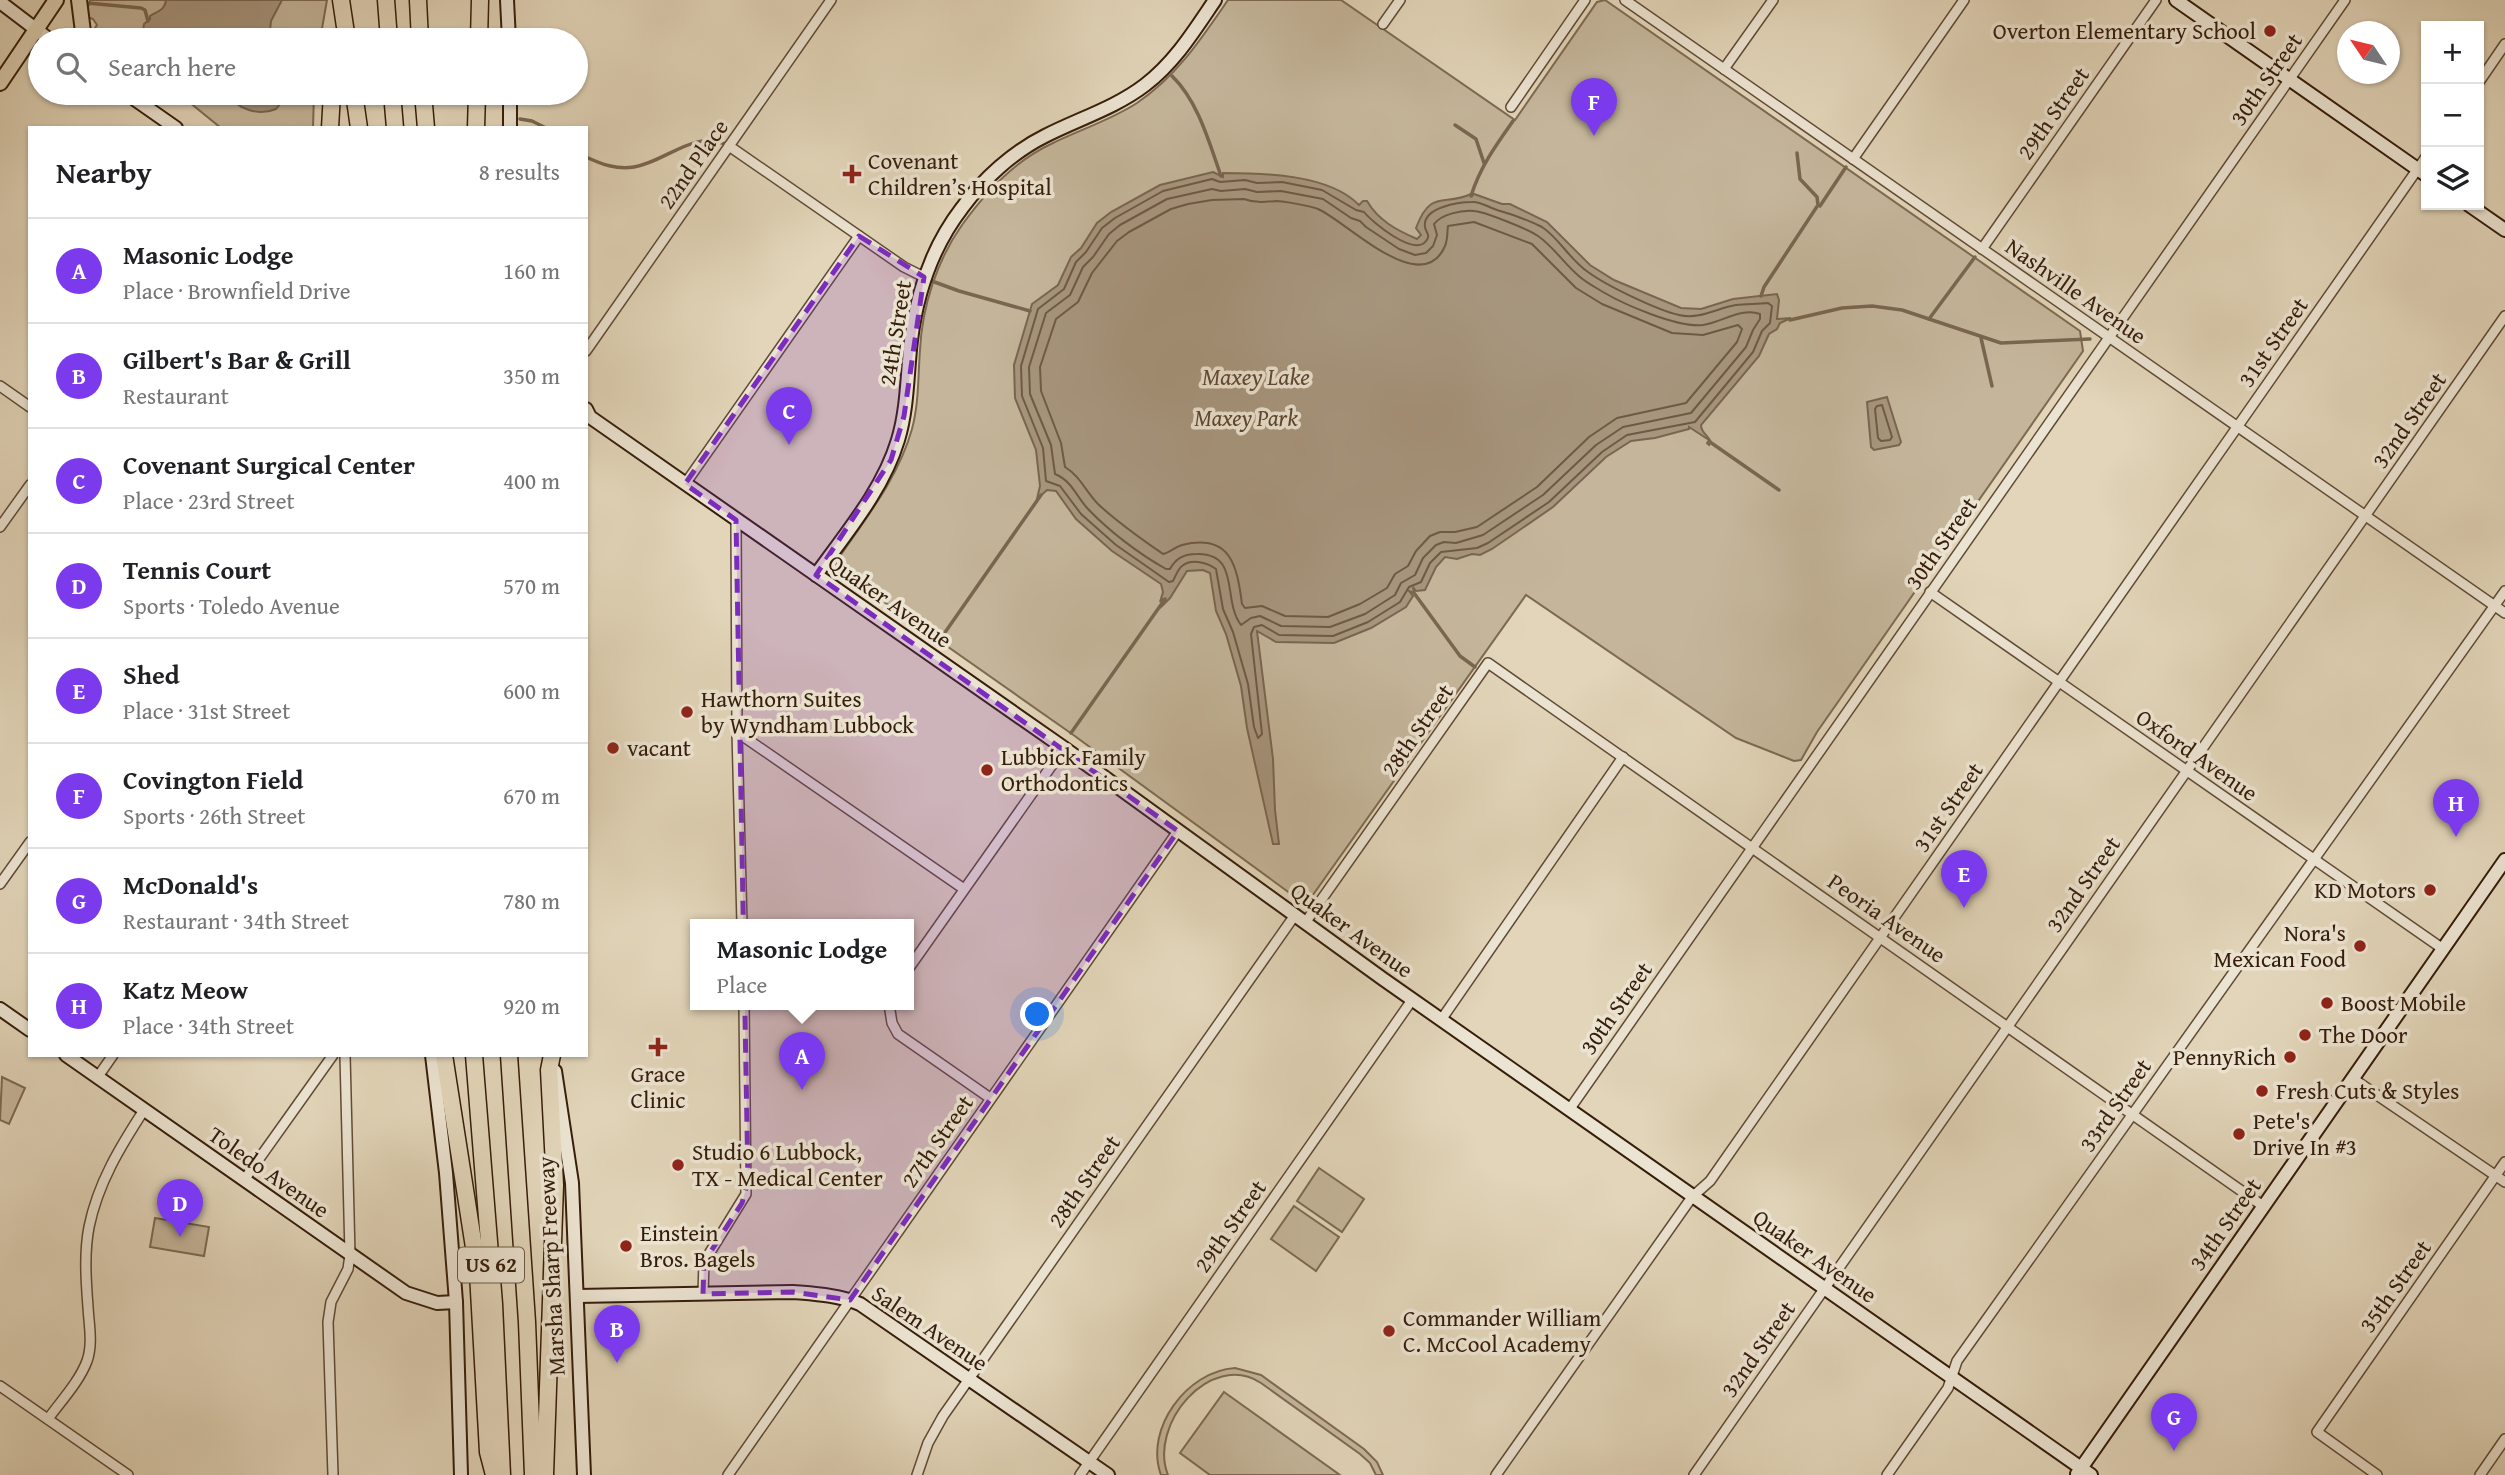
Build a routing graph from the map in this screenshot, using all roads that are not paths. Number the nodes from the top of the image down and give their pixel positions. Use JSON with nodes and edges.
{"nodes":[{"id":1,"x":56,"y":0,"type":"edge"},
{"id":2,"x":79,"y":0,"type":"edge"},
{"id":3,"x":340,"y":0,"type":"edge"},
{"id":4,"x":386,"y":0,"type":"edge"},
{"id":5,"x":418,"y":0,"type":"edge"},
{"id":6,"x":480,"y":0,"type":"edge"},
{"id":7,"x":507,"y":0,"type":"edge"},
{"id":8,"x":831,"y":0,"type":"edge"},
{"id":9,"x":1215,"y":0,"type":"edge"},
{"id":10,"x":1400,"y":0,"type":"edge"},
{"id":11,"x":1585,"y":0,"type":"edge"},
{"id":12,"x":1625,"y":0,"type":"edge"},
{"id":13,"x":1773,"y":0,"type":"edge"},
{"id":14,"x":1964,"y":0,"type":"edge"},
{"id":15,"x":2156,"y":0,"type":"edge"},
{"id":16,"x":2176,"y":0,"type":"edge"},
{"id":17,"x":2345,"y":0,"type":"edge"},
{"id":18,"x":0,"y":2,"type":"edge"},
{"id":19,"x":1383,"y":24,"type":"dead end"},
{"id":20,"x":33,"y":28,"type":"edge"},
{"id":21,"x":37,"y":28,"type":"edge"},
{"id":22,"x":82,"y":28,"type":"edge"},
{"id":23,"x":337,"y":28,"type":"edge"},
{"id":24,"x":345,"y":28,"type":"edge"},
{"id":25,"x":388,"y":28,"type":"edge"},
{"id":26,"x":419,"y":28,"type":"edge"},
{"id":27,"x":479,"y":28,"type":"edge"},
{"id":28,"x":508,"y":28,"type":"edge"},
{"id":29,"x":28,"y":42,"type":"edge"},
{"id":30,"x":2505,"y":44,"type":"edge"},
{"id":31,"x":1724,"y":69,"type":"junction"},
{"id":32,"x":2484,"y":75,"type":"edge"},
{"id":33,"x":2290,"y":79,"type":"junction"},
{"id":34,"x":0,"y":83,"type":"edge"},
{"id":35,"x":143,"y":105,"type":"edge"},
{"id":36,"x":331,"y":105,"type":"edge"},
{"id":37,"x":356,"y":105,"type":"edge"},
{"id":38,"x":393,"y":105,"type":"edge"},
{"id":39,"x":425,"y":105,"type":"edge"},
{"id":40,"x":477,"y":105,"type":"edge"},
{"id":41,"x":510,"y":105,"type":"edge"},
{"id":42,"x":1511,"y":107,"type":"dead end"},
{"id":43,"x":173,"y":126,"type":"edge"},
{"id":44,"x":330,"y":126,"type":"edge"},
{"id":45,"x":359,"y":126,"type":"edge"},
{"id":46,"x":395,"y":126,"type":"edge"},
{"id":47,"x":426,"y":126,"type":"edge"},
{"id":48,"x":476,"y":126,"type":"edge"},
{"id":49,"x":510,"y":126,"type":"edge"},
{"id":50,"x":729,"y":146,"type":"junction"},
{"id":51,"x":1853,"y":159,"type":"junction"},
{"id":52,"x":2421,"y":171,"type":"edge"},
{"id":53,"x":2421,"y":173,"type":"edge"},
{"id":54,"x":2476,"y":210,"type":"edge"},
{"id":55,"x":2505,"y":230,"type":"edge"},
{"id":56,"x":859,"y":236,"type":"junction"},
{"id":57,"x":1982,"y":249,"type":"junction"},
{"id":58,"x":924,"y":277,"type":"junction"},
{"id":59,"x":2505,"y":316,"type":"edge"},
{"id":60,"x":2109,"y":337,"type":"junction"},
{"id":61,"x":588,"y":348,"type":"edge"},
{"id":62,"x":0,"y":386,"type":"edge"},
{"id":63,"x":28,"y":406,"type":"edge"},
{"id":64,"x":588,"y":415,"type":"edge"},
{"id":65,"x":2237,"y":427,"type":"junction"},
{"id":66,"x":685,"y":484,"type":"junction"},
{"id":67,"x":28,"y":488,"type":"edge"},
{"id":68,"x":2365,"y":516,"type":"junction"},
{"id":69,"x":736,"y":520,"type":"junction"},
{"id":70,"x":0,"y":527,"type":"edge"},
{"id":71,"x":816,"y":575,"type":"junction"},
{"id":72,"x":2505,"y":591,"type":"edge"},
{"id":73,"x":1930,"y":592,"type":"junction"},
{"id":74,"x":2494,"y":606,"type":"junction"},
{"id":75,"x":2505,"y":613,"type":"edge"},
{"id":76,"x":1488,"y":663,"type":"joint"},
{"id":77,"x":2059,"y":682,"type":"junction"},
{"id":78,"x":737,"y":732,"type":"junction"},
{"id":79,"x":1064,"y":748,"type":"junction"},
{"id":80,"x":1623,"y":757,"type":"junction"},
{"id":81,"x":2186,"y":771,"type":"junction"},
{"id":82,"x":1178,"y":831,"type":"junction"},
{"id":83,"x":28,"y":845,"type":"edge"},
{"id":84,"x":1752,"y":847,"type":"junction"},
{"id":85,"x":2314,"y":860,"type":"junction"},
{"id":86,"x":2505,"y":860,"type":"edge"},
{"id":87,"x":0,"y":884,"type":"edge"},
{"id":88,"x":964,"y":889,"type":"junction"},
{"id":89,"x":742,"y":919,"type":"edge"},
{"id":90,"x":1300,"y":919,"type":"junction"},
{"id":91,"x":1881,"y":937,"type":"junction"},
{"id":92,"x":2442,"y":949,"type":"junction"},
{"id":93,"x":914,"y":961,"type":"edge"},
{"id":94,"x":1412,"y":1000,"type":"junction"},
{"id":95,"x":0,"y":1009,"type":"edge"},
{"id":96,"x":744,"y":1010,"type":"edge"},
{"id":97,"x":889,"y":1010,"type":"edge"},
{"id":98,"x":1441,"y":1020,"type":"junction"},
{"id":99,"x":2008,"y":1026,"type":"junction"},
{"id":100,"x":28,"y":1029,"type":"edge"},
{"id":101,"x":69,"y":1057,"type":"edge"},
{"id":102,"x":112,"y":1057,"type":"edge"},
{"id":103,"x":331,"y":1057,"type":"edge"},
{"id":104,"x":345,"y":1057,"type":"edge"},
{"id":105,"x":432,"y":1057,"type":"edge"},
{"id":106,"x":444,"y":1057,"type":"edge"},
{"id":107,"x":474,"y":1057,"type":"edge"},
{"id":108,"x":509,"y":1057,"type":"edge"},
{"id":109,"x":552,"y":1057,"type":"edge"},
{"id":110,"x":552,"y":1057,"type":"edge"},
{"id":111,"x":97,"y":1077,"type":"junction"},
{"id":112,"x":2352,"y":1078,"type":"junction"},
{"id":113,"x":990,"y":1098,"type":"junction"},
{"id":114,"x":144,"y":1110,"type":"junction"},
{"id":115,"x":1569,"y":1110,"type":"junction"},
{"id":116,"x":2132,"y":1115,"type":"junction"},
{"id":117,"x":2505,"y":1162,"type":"edge"},
{"id":118,"x":2496,"y":1175,"type":"junction"},
{"id":119,"x":244,"y":1181,"type":"junction"},
{"id":120,"x":2505,"y":1181,"type":"edge"},
{"id":121,"x":1692,"y":1197,"type":"junction"},
{"id":122,"x":2263,"y":1206,"type":"junction"},
{"id":123,"x":350,"y":1255,"type":"junction"},
{"id":124,"x":1824,"y":1288,"type":"junction"},
{"id":125,"x":703,"y":1294,"type":"junction"},
{"id":126,"x":578,"y":1296,"type":"junction"},
{"id":127,"x":850,"y":1300,"type":"junction"},
{"id":128,"x":456,"y":1302,"type":"junction"},
{"id":129,"x":1952,"y":1377,"type":"junction"},
{"id":130,"x":969,"y":1379,"type":"junction"},
{"id":131,"x":0,"y":1386,"type":"edge"},
{"id":132,"x":48,"y":1419,"type":"junction"},
{"id":133,"x":2505,"y":1439,"type":"edge"},
{"id":134,"x":1089,"y":1462,"type":"junction"},
{"id":135,"x":2083,"y":1473,"type":"edge"},
{"id":136,"x":128,"y":1475,"type":"edge"},
{"id":137,"x":333,"y":1475,"type":"edge"},
{"id":138,"x":461,"y":1475,"type":"edge"},
{"id":139,"x":494,"y":1475,"type":"edge"},
{"id":140,"x":502,"y":1475,"type":"edge"},
{"id":141,"x":533,"y":1475,"type":"edge"},
{"id":142,"x":545,"y":1475,"type":"edge"},
{"id":143,"x":584,"y":1475,"type":"edge"},
{"id":144,"x":728,"y":1475,"type":"edge"},
{"id":145,"x":917,"y":1475,"type":"edge"},
{"id":146,"x":1080,"y":1475,"type":"edge"},
{"id":147,"x":1108,"y":1475,"type":"edge"},
{"id":148,"x":1496,"y":1475,"type":"edge"},
{"id":149,"x":1694,"y":1475,"type":"edge"},
{"id":150,"x":1887,"y":1475,"type":"edge"},
{"id":151,"x":2377,"y":1475,"type":"edge"},
{"id":152,"x":2480,"y":1475,"type":"edge"}],
"edges":[{"from":1,"to":21,"type":"main road"},
{"from":2,"to":22,"type":"main road"},
{"from":3,"to":23,"type":"highway"},
{"from":3,"to":24,"type":"highway"},
{"from":4,"to":25,"type":"highway"},
{"from":5,"to":26,"type":"highway"},
{"from":6,"to":27,"type":"highway"},
{"from":7,"to":28,"type":"main road"},
{"from":8,"to":50,"type":"street","name":"22nd Place"},
{"from":9,"to":58,"type":"main road","name":"24th Street"},
{"from":10,"to":19,"type":"street"},
{"from":11,"to":42,"type":"street"},
{"from":12,"to":31,"type":"street","name":"Nashville Avenue"},
{"from":13,"to":31,"type":"street"},
{"from":14,"to":51,"type":"street"},
{"from":15,"to":57,"type":"street","name":"29th Street"},
{"from":16,"to":33,"type":"main road"},
{"from":17,"to":33,"type":"street","name":"30th Street"},
{"from":18,"to":20,"type":"main road"},
{"from":29,"to":34,"type":"main road"},
{"from":30,"to":32,"type":"street"},
{"from":31,"to":51,"type":"street","name":"Nashville Avenue"},
{"from":33,"to":52,"type":"main road"},
{"from":33,"to":60,"type":"street","name":"30th Street"},
{"from":35,"to":43,"type":"main road"},
{"from":36,"to":44,"type":"highway"},
{"from":37,"to":45,"type":"highway"},
{"from":38,"to":46,"type":"highway"},
{"from":39,"to":47,"type":"highway"},
{"from":40,"to":48,"type":"highway"},
{"from":41,"to":49,"type":"main road"},
{"from":50,"to":56,"type":"street"},
{"from":50,"to":61,"type":"street","name":"22nd Place"},
{"from":51,"to":57,"type":"street","name":"Nashville Avenue"},
{"from":53,"to":65,"type":"street","name":"31st Street"},
{"from":54,"to":55,"type":"main road"},
{"from":56,"to":58,"type":"street"},
{"from":56,"to":66,"type":"street"},
{"from":57,"to":60,"type":"street","name":"Nashville Avenue"},
{"from":58,"to":71,"type":"main road","name":"24th Street"},
{"from":59,"to":68,"type":"street","name":"32nd Street"},
{"from":60,"to":65,"type":"street","name":"Nashville Avenue"},
{"from":60,"to":73,"type":"street","name":"30th Street"},
{"from":62,"to":63,"type":"street"},
{"from":64,"to":66,"type":"main road","name":"Quaker Avenue"},
{"from":65,"to":68,"type":"street","name":"Nashville Avenue"},
{"from":65,"to":77,"type":"street","name":"31st Street"},
{"from":66,"to":69,"type":"main road","name":"Quaker Avenue"},
{"from":67,"to":70,"type":"street"},
{"from":68,"to":74,"type":"street","name":"Nashville Avenue"},
{"from":68,"to":81,"type":"street","name":"32nd Street"},
{"from":69,"to":71,"type":"main road","name":"Quaker Avenue"},
{"from":69,"to":78,"type":"street"},
{"from":71,"to":79,"type":"main road","name":"Quaker Avenue"},
{"from":72,"to":74,"type":"street","name":"33rd Street"},
{"from":73,"to":77,"type":"street","name":"Oxford Avenue"},
{"from":73,"to":84,"type":"street","name":"30th Street"},
{"from":74,"to":75,"type":"street","name":"Nashville Avenue"},
{"from":74,"to":85,"type":"street","name":"33rd Street"},
{"from":76,"to":80,"type":"street","name":"Peoria Avenue"},
{"from":76,"to":90,"type":"street","name":"28th Street"},
{"from":77,"to":81,"type":"street","name":"Oxford Avenue"},
{"from":77,"to":91,"type":"street","name":"31st Street"},
{"from":78,"to":88,"type":"street"},
{"from":78,"to":89,"type":"street"},
{"from":79,"to":82,"type":"main road","name":"Quaker Avenue"},
{"from":79,"to":88,"type":"street"},
{"from":80,"to":84,"type":"street","name":"Peoria Avenue"},
{"from":80,"to":98,"type":"street"},
{"from":81,"to":85,"type":"street","name":"Oxford Avenue"},
{"from":81,"to":99,"type":"street","name":"32nd Street"},
{"from":82,"to":90,"type":"main road","name":"Quaker Avenue"},
{"from":82,"to":113,"type":"street","name":"27th Street"},
{"from":83,"to":87,"type":"street"},
{"from":84,"to":91,"type":"street","name":"Peoria Avenue"},
{"from":84,"to":115,"type":"street","name":"30th Street"},
{"from":85,"to":92,"type":"street","name":"Oxford Avenue"},
{"from":85,"to":116,"type":"street","name":"33rd Street"},
{"from":86,"to":92,"type":"main road","name":"34th Street"},
{"from":88,"to":93,"type":"street"},
{"from":90,"to":94,"type":"main road","name":"Quaker Avenue"},
{"from":90,"to":130,"type":"street","name":"28th Street"},
{"from":91,"to":99,"type":"street","name":"Peoria Avenue"},
{"from":91,"to":121,"type":"street","name":"31st Street"},
{"from":92,"to":112,"type":"main road","name":"34th Street"},
{"from":94,"to":98,"type":"main road","name":"Quaker Avenue"},
{"from":94,"to":134,"type":"street","name":"29th Street"},
{"from":95,"to":100,"type":"main road"},
{"from":96,"to":125,"type":"street"},
{"from":97,"to":113,"type":"street"},
{"from":98,"to":115,"type":"main road","name":"Quaker Avenue"},
{"from":99,"to":116,"type":"street","name":"Peoria Avenue"},
{"from":99,"to":124,"type":"street","name":"32nd Street"},
{"from":101,"to":111,"type":"main road","name":"Toledo Avenue"},
{"from":102,"to":111,"type":"street"},
{"from":103,"to":119,"type":"street"},
{"from":104,"to":123,"type":"street"},
{"from":105,"to":128,"type":"main road"},
{"from":106,"to":139,"type":"highway"},
{"from":107,"to":140,"type":"highway","number":"US 62"},
{"from":108,"to":141,"type":"highway","name":"Marsha Sharp Freeway","number":"US 62"},
{"from":109,"to":126,"type":"main road","name":"Marsha Sharp Freeway"},
{"from":110,"to":142,"type":"highway"},
{"from":111,"to":114,"type":"main road","name":"Toledo Avenue"},
{"from":112,"to":118,"type":"street"},
{"from":112,"to":122,"type":"main road","name":"34th Street"},
{"from":113,"to":127,"type":"street","name":"27th Street"},
{"from":114,"to":119,"type":"main road","name":"Toledo Avenue"},
{"from":114,"to":132,"type":"street"},
{"from":115,"to":121,"type":"main road","name":"Quaker Avenue"},
{"from":116,"to":122,"type":"street","name":"Peoria Avenue"},
{"from":116,"to":129,"type":"street","name":"33rd Street"},
{"from":117,"to":118,"type":"street","name":"35th Street"},
{"from":118,"to":120,"type":"street"},
{"from":118,"to":151,"type":"street","name":"35th Street"},
{"from":119,"to":123,"type":"main road","name":"Toledo Avenue"},
{"from":121,"to":124,"type":"main road","name":"Quaker Avenue"},
{"from":121,"to":148,"type":"street","name":"31st Street"},
{"from":122,"to":135,"type":"main road","name":"34th Street"},
{"from":123,"to":128,"type":"main road","name":"Toledo Avenue"},
{"from":123,"to":137,"type":"street"},
{"from":124,"to":129,"type":"main road","name":"Quaker Avenue"},
{"from":124,"to":149,"type":"street","name":"32nd Street"},
{"from":125,"to":126,"type":"main road","name":"Salem Avenue"},
{"from":125,"to":127,"type":"main road","name":"Salem Avenue"},
{"from":126,"to":143,"type":"main road","name":"Marsha Sharp Freeway"},
{"from":127,"to":130,"type":"main road","name":"Salem Avenue"},
{"from":127,"to":144,"type":"street","name":"27th Street"},
{"from":128,"to":138,"type":"main road"},
{"from":129,"to":135,"type":"main road","name":"Quaker Avenue"},
{"from":129,"to":150,"type":"street","name":"33rd Street"},
{"from":130,"to":134,"type":"main road","name":"Salem Avenue"},
{"from":130,"to":145,"type":"street","name":"28th Street"},
{"from":131,"to":132,"type":"street"},
{"from":132,"to":136,"type":"street"},
{"from":133,"to":152,"type":"street"},
{"from":134,"to":146,"type":"street","name":"29th Street"},
{"from":134,"to":147,"type":"main road","name":"Salem Avenue"}]}
